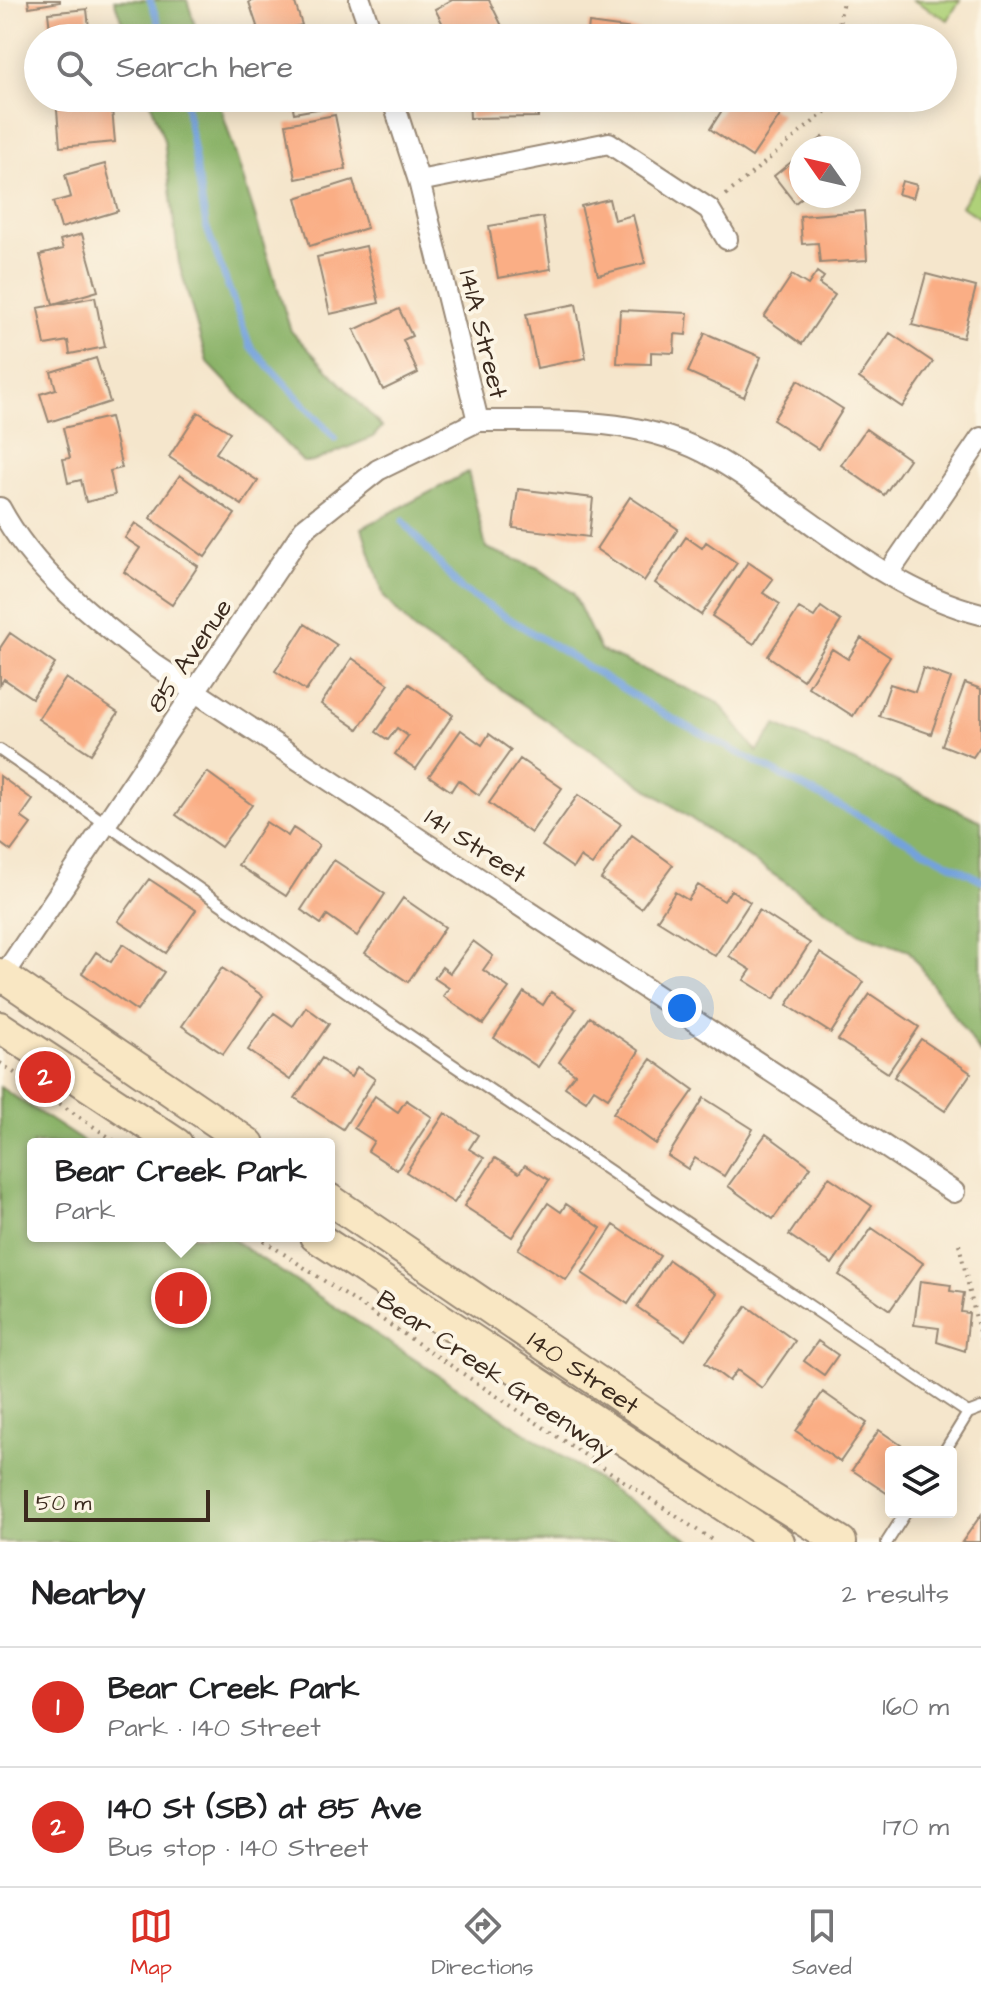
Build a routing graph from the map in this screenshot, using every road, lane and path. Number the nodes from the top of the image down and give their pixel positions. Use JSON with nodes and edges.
{"nodes":[{"id":1,"x":360,"y":0,"type":"edge"},
{"id":2,"x":843,"y":0,"type":"edge"},
{"id":3,"x":368,"y":24,"type":"edge"},
{"id":4,"x":839,"y":24,"type":"edge"},
{"id":5,"x":397,"y":112,"type":"edge"},
{"id":6,"x":825,"y":112,"type":"edge"},
{"id":7,"x":419,"y":181,"type":"junction"},
{"id":8,"x":724,"y":196,"type":"dead end"},
{"id":9,"x":727,"y":239,"type":"dead end"},
{"id":10,"x":478,"y":421,"type":"junction"},
{"id":11,"x":981,"y":438,"type":"edge"},
{"id":12,"x":0,"y":508,"type":"edge"},
{"id":13,"x":888,"y":574,"type":"junction"},
{"id":14,"x":981,"y":614,"type":"edge"},
{"id":15,"x":196,"y":692,"type":"junction"},
{"id":16,"x":0,"y":750,"type":"edge"},
{"id":17,"x":107,"y":822,"type":"junction"},
{"id":18,"x":1,"y":977,"type":"edge"},
{"id":19,"x":0,"y":1027,"type":"edge"},
{"id":20,"x":0,"y":1063,"type":"edge"},
{"id":21,"x":110,"y":1138,"type":"edge"},
{"id":22,"x":168,"y":1138,"type":"edge"},
{"id":23,"x":240,"y":1138,"type":"edge"},
{"id":24,"x":954,"y":1192,"type":"dead end"},
{"id":25,"x":335,"y":1203,"type":"edge"},
{"id":26,"x":266,"y":1242,"type":"edge"},
{"id":27,"x":324,"y":1242,"type":"edge"},
{"id":28,"x":959,"y":1244,"type":"dead end"},
{"id":29,"x":981,"y":1341,"type":"edge"},
{"id":30,"x":981,"y":1408,"type":"edge"},
{"id":31,"x":968,"y":1413,"type":"junction"},
{"id":32,"x":948,"y":1446,"type":"edge"},
{"id":33,"x":902,"y":1518,"type":"edge"},
{"id":34,"x":715,"y":1542,"type":"edge"},
{"id":35,"x":779,"y":1542,"type":"edge"},
{"id":36,"x":841,"y":1542,"type":"edge"},
{"id":37,"x":887,"y":1542,"type":"edge"}],
"edges":[{"from":1,"to":3,"type":"street"},
{"from":2,"to":4,"type":"path"},
{"from":5,"to":7,"type":"street","name":"141A Street"},
{"from":6,"to":8,"type":"path"},
{"from":7,"to":9,"type":"street"},
{"from":7,"to":10,"type":"street","name":"141A Street"},
{"from":10,"to":13,"type":"street","name":"141A Street"},
{"from":10,"to":15,"type":"street","name":"85 Avenue"},
{"from":11,"to":13,"type":"street"},
{"from":12,"to":15,"type":"street","name":"141 Street"},
{"from":13,"to":14,"type":"street","name":"141A Street"},
{"from":15,"to":17,"type":"street","name":"85 Avenue"},
{"from":15,"to":24,"type":"street","name":"141 Street"},
{"from":16,"to":17,"type":"lane"},
{"from":17,"to":18,"type":"street","name":"85 Avenue"},
{"from":17,"to":31,"type":"lane"},
{"from":18,"to":23,"type":"main road"},
{"from":19,"to":22,"type":"main road"},
{"from":20,"to":21,"type":"path"},
{"from":25,"to":36,"type":"main road","name":"140 Street"},
{"from":26,"to":34,"type":"path","name":"Bear Creek Greenway"},
{"from":27,"to":35,"type":"main road","name":"140 Street"},
{"from":28,"to":29,"type":"path"},
{"from":30,"to":31,"type":"lane"},
{"from":31,"to":32,"type":"lane"},
{"from":33,"to":37,"type":"lane"}]}
